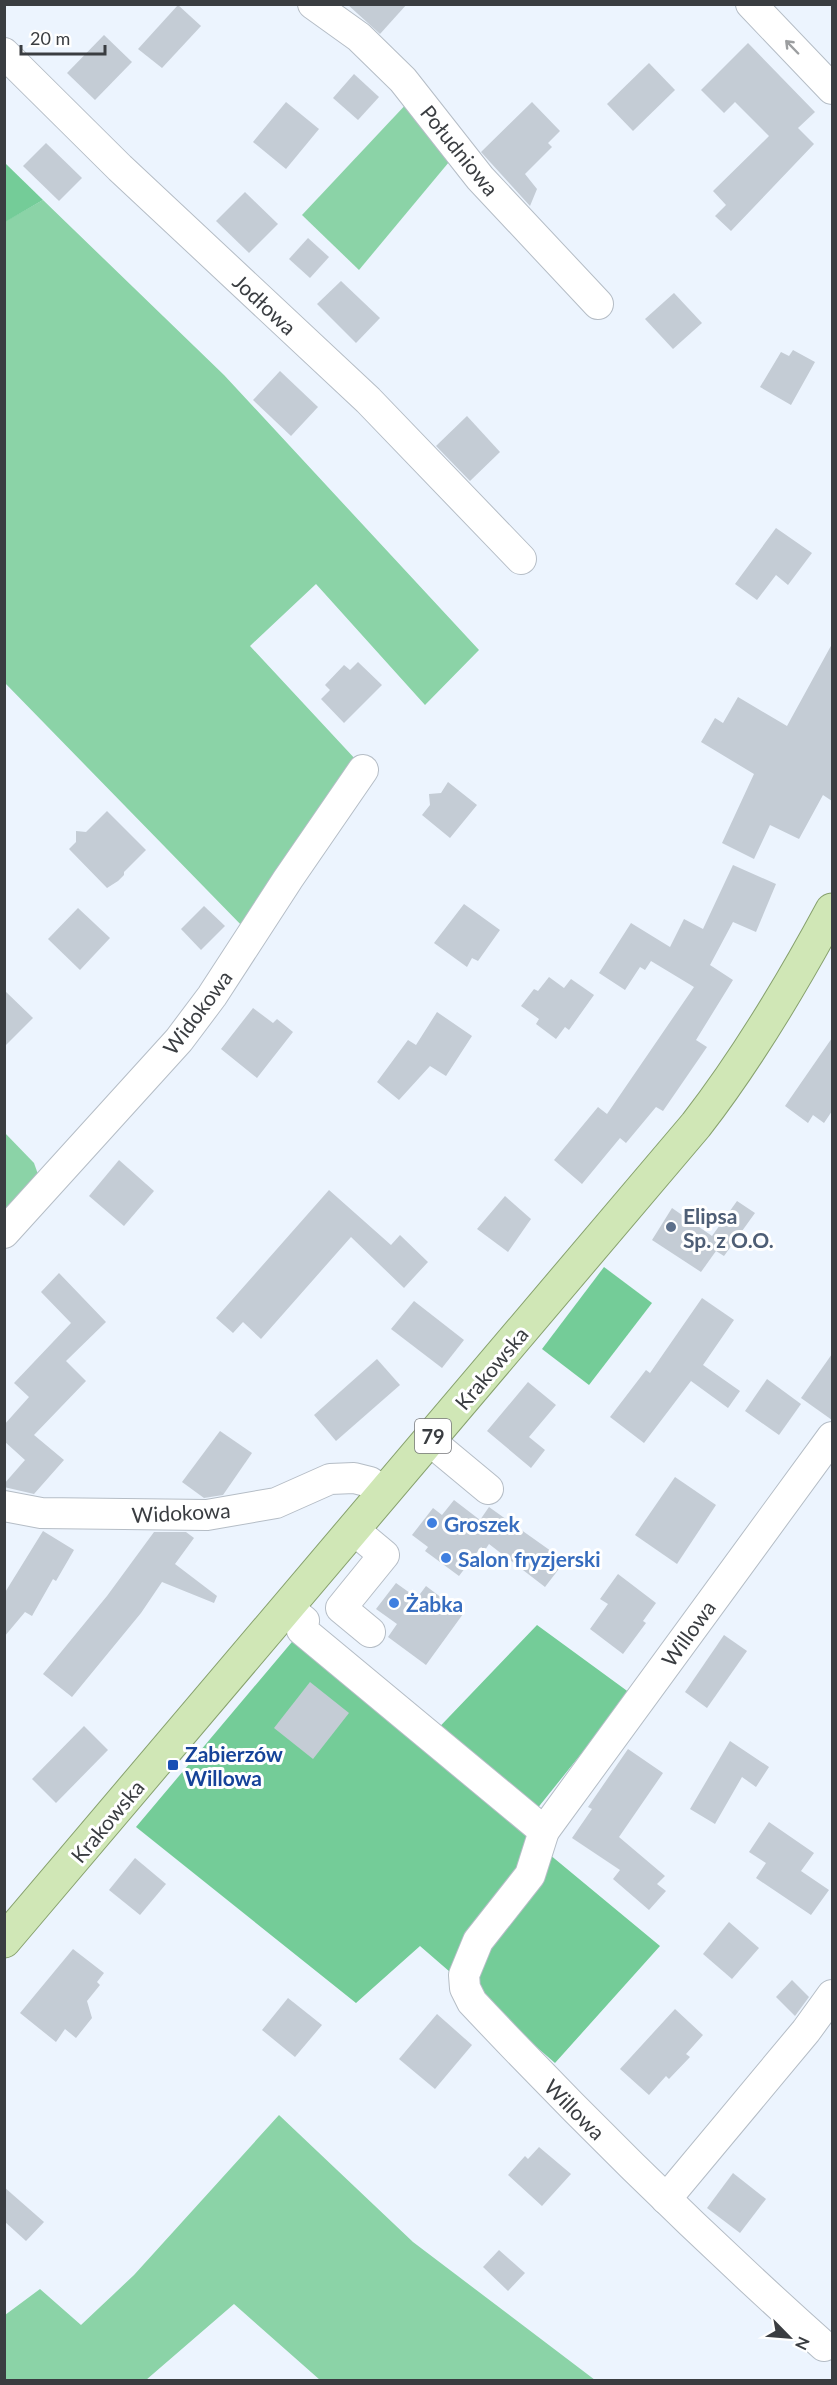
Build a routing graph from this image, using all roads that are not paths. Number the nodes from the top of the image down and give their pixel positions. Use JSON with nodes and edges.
{"nodes":[{"id":1,"x":313,"y":4,"type":"edge"},
{"id":2,"x":751,"y":4,"type":"edge"},
{"id":3,"x":4,"y":53,"type":"edge"},
{"id":4,"x":832,"y":90,"type":"edge"},
{"id":5,"x":598,"y":304,"type":"dead end"},
{"id":6,"x":521,"y":559,"type":"dead end"},
{"id":7,"x":363,"y":770,"type":"dead end"},
{"id":8,"x":830,"y":923,"type":"edge"},
{"id":9,"x":4,"y":1233,"type":"edge"},
{"id":10,"x":832,"y":1437,"type":"edge"},
{"id":11,"x":429,"y":1440,"type":"junction"},
{"id":12,"x":488,"y":1489,"type":"dead end"},
{"id":13,"x":385,"y":1493,"type":"junction"},
{"id":14,"x":4,"y":1506,"type":"edge"},
{"id":15,"x":354,"y":1530,"type":"junction"},
{"id":16,"x":288,"y":1608,"type":"junction"},
{"id":17,"x":370,"y":1632,"type":"dead end"},
{"id":18,"x":544,"y":1831,"type":"junction"},
{"id":19,"x":4,"y":1941,"type":"edge"},
{"id":20,"x":832,"y":1995,"type":"edge"},
{"id":21,"x":666,"y":2199,"type":"junction"},
{"id":22,"x":824,"y":2346,"type":"dead end"}],
"edges":[{"from":1,"to":5,"type":"street","name":"Południowa"},
{"from":4,"to":2,"type":"street","one_way":true},
{"from":3,"to":6,"type":"street","name":"Jodłowa"},
{"from":7,"to":9,"type":"street","name":"Widokowa"},
{"from":8,"to":11,"type":"main road","name":"Krakowska","number":"79"},
{"from":10,"to":18,"type":"street","name":"Willowa"},
{"from":11,"to":12,"type":"street"},
{"from":11,"to":13,"type":"main road","name":"Krakowska","number":"79"},
{"from":13,"to":14,"type":"street","name":"Widokowa"},
{"from":13,"to":15,"type":"main road","name":"Krakowska","number":"79"},
{"from":15,"to":16,"type":"main road","name":"Krakowska","number":"79"},
{"from":15,"to":17,"type":"street"},
{"from":16,"to":18,"type":"street"},
{"from":16,"to":19,"type":"main road","name":"Krakowska","number":"79"},
{"from":18,"to":21,"type":"street","name":"Willowa"},
{"from":20,"to":21,"type":"street"},
{"from":21,"to":22,"type":"street","name":"Willowa"}]}
